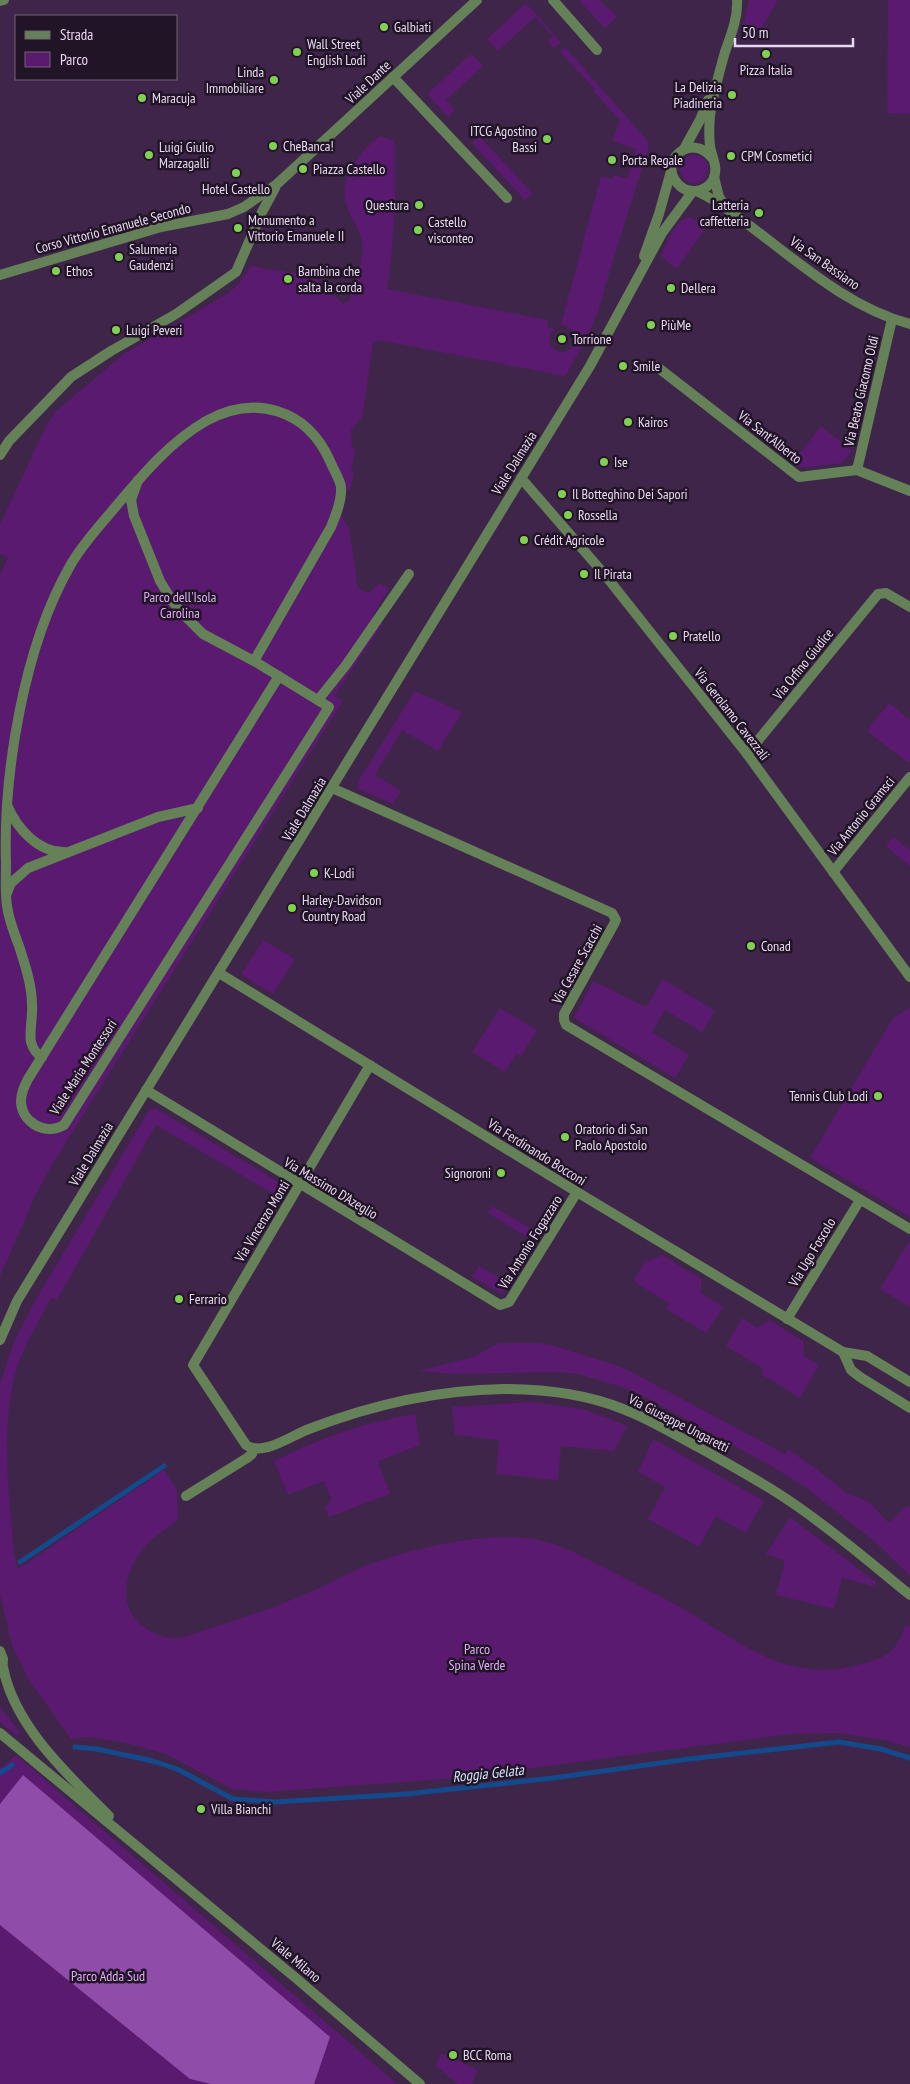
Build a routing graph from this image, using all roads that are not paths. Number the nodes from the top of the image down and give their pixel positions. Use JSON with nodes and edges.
{"nodes":[{"id":1,"x":4,"y":0,"type":"edge"},
{"id":2,"x":477,"y":0,"type":"edge"},
{"id":3,"x":553,"y":0,"type":"edge"},
{"id":4,"x":737,"y":0,"type":"edge"},
{"id":5,"x":0,"y":1,"type":"edge"},
{"id":6,"x":597,"y":50,"type":"dead end"},
{"id":7,"x":718,"y":76,"type":"junction"},
{"id":8,"x":393,"y":77,"type":"junction"},
{"id":9,"x":684,"y":149,"type":"junction"},
{"id":10,"x":712,"y":158,"type":"junction"},
{"id":11,"x":672,"y":171,"type":"junction"},
{"id":12,"x":714,"y":177,"type":"junction"},
{"id":13,"x":278,"y":184,"type":"junction"},
{"id":14,"x":695,"y":191,"type":"junction"},
{"id":15,"x":507,"y":198,"type":"dead end"},
{"id":16,"x":731,"y":212,"type":"junction"},
{"id":17,"x":0,"y":275,"type":"edge"},
{"id":18,"x":630,"y":292,"type":"junction"},
{"id":19,"x":892,"y":319,"type":"junction"},
{"id":20,"x":910,"y":324,"type":"edge"},
{"id":21,"x":656,"y":366,"type":"dead end"},
{"id":22,"x":0,"y":455,"type":"edge"},
{"id":23,"x":858,"y":470,"type":"junction"},
{"id":24,"x":521,"y":478,"type":"junction"},
{"id":25,"x":138,"y":480,"type":"junction"},
{"id":26,"x":910,"y":491,"type":"edge"},
{"id":27,"x":409,"y":574,"type":"dead end"},
{"id":28,"x":910,"y":607,"type":"edge"},
{"id":29,"x":254,"y":661,"type":"junction"},
{"id":30,"x":279,"y":676,"type":"junction"},
{"id":31,"x":318,"y":700,"type":"junction"},
{"id":32,"x":747,"y":754,"type":"junction"},
{"id":33,"x":910,"y":777,"type":"edge"},
{"id":34,"x":332,"y":788,"type":"junction"},
{"id":35,"x":7,"y":805,"type":"junction"},
{"id":36,"x":198,"y":808,"type":"junction"},
{"id":37,"x":67,"y":852,"type":"junction"},
{"id":38,"x":833,"y":872,"type":"junction"},
{"id":39,"x":6,"y":894,"type":"junction"},
{"id":40,"x":219,"y":973,"type":"junction"},
{"id":41,"x":910,"y":977,"type":"edge"},
{"id":42,"x":42,"y":1057,"type":"junction"},
{"id":43,"x":370,"y":1065,"type":"junction"},
{"id":44,"x":146,"y":1090,"type":"junction"},
{"id":45,"x":299,"y":1185,"type":"junction"},
{"id":46,"x":577,"y":1192,"type":"junction"},
{"id":47,"x":860,"y":1200,"type":"junction"},
{"id":48,"x":910,"y":1229,"type":"edge"},
{"id":49,"x":504,"y":1305,"type":"joint"},
{"id":50,"x":787,"y":1319,"type":"junction"},
{"id":51,"x":0,"y":1340,"type":"edge"},
{"id":52,"x":842,"y":1352,"type":"junction"},
{"id":53,"x":910,"y":1382,"type":"edge"},
{"id":54,"x":910,"y":1408,"type":"edge"},
{"id":55,"x":254,"y":1449,"type":"junction"},
{"id":56,"x":186,"y":1496,"type":"dead end"},
{"id":57,"x":910,"y":1595,"type":"edge"},
{"id":58,"x":0,"y":1651,"type":"edge"},
{"id":59,"x":3,"y":1667,"type":"junction"},
{"id":60,"x":0,"y":1679,"type":"edge"},
{"id":61,"x":0,"y":1733,"type":"edge"},
{"id":62,"x":152,"y":1859,"type":"junction"},
{"id":63,"x":420,"y":2084,"type":"edge"}],
"edges":[{"from":1,"to":5,"type":"street"},
{"from":2,"to":8,"type":"street","name":"Viale Dante"},
{"from":3,"to":6,"type":"street"},
{"from":4,"to":7,"type":"street"},
{"from":7,"to":9,"type":"street"},
{"from":7,"to":10,"type":"street"},
{"from":8,"to":13,"type":"street","name":"Viale Dante"},
{"from":8,"to":15,"type":"street"},
{"from":9,"to":10,"type":"street"},
{"from":9,"to":11,"type":"street"},
{"from":10,"to":12,"type":"street"},
{"from":11,"to":14,"type":"street"},
{"from":11,"to":18,"type":"street","name":"Viale Dalmazia"},
{"from":12,"to":14,"type":"street"},
{"from":12,"to":16,"type":"street","name":"Via San Bassiano"},
{"from":13,"to":17,"type":"street","name":"Corso Vittorio Emanuele Secondo"},
{"from":13,"to":22,"type":"street"},
{"from":14,"to":16,"type":"street","name":"Via San Bassiano"},
{"from":14,"to":18,"type":"street","name":"Viale Dalmazia"},
{"from":16,"to":19,"type":"street","name":"Via San Bassiano"},
{"from":18,"to":24,"type":"street","name":"Viale Dalmazia"},
{"from":19,"to":20,"type":"street","name":"Via San Bassiano"},
{"from":19,"to":23,"type":"street","name":"Via Beato Giacomo Oldi"},
{"from":21,"to":23,"type":"street","name":"Via Sant'Alberto"},
{"from":23,"to":26,"type":"street","name":"Via Sant'Alberto"},
{"from":24,"to":32,"type":"street","name":"Via Gerolamo Cavezzali"},
{"from":24,"to":34,"type":"street","name":"Viale Dalmazia"},
{"from":25,"to":29,"type":"street"},
{"from":25,"to":29,"type":"street"},
{"from":25,"to":35,"type":"street"},
{"from":27,"to":31,"type":"street"},
{"from":28,"to":32,"type":"street","name":"Via Orfino Giudice"},
{"from":29,"to":30,"type":"street"},
{"from":30,"to":31,"type":"street"},
{"from":30,"to":36,"type":"street","name":"Viale Maria Montessori"},
{"from":31,"to":42,"type":"street","name":"Viale Maria Montessori"},
{"from":32,"to":38,"type":"street","name":"Via Gerolamo Cavezzali"},
{"from":33,"to":38,"type":"street","name":"Via Antonio Gramsci"},
{"from":34,"to":40,"type":"street","name":"Viale Dalmazia"},
{"from":34,"to":47,"type":"street","name":"Via Cesare Scacchi"},
{"from":35,"to":37,"type":"street"},
{"from":35,"to":39,"type":"street"},
{"from":36,"to":37,"type":"street"},
{"from":36,"to":42,"type":"street","name":"Viale Maria Montessori"},
{"from":37,"to":39,"type":"street"},
{"from":38,"to":41,"type":"street","name":"Via Gerolamo Cavezzali"},
{"from":39,"to":42,"type":"street"},
{"from":40,"to":43,"type":"street","name":"Via Ferdinando Bocconi"},
{"from":40,"to":44,"type":"street","name":"Viale Dalmazia"},
{"from":43,"to":45,"type":"street","name":"Via Vincenzo Monti"},
{"from":43,"to":46,"type":"street","name":"Via Ferdinando Bocconi"},
{"from":44,"to":45,"type":"street","name":"Via Massimo D’Azeglio"},
{"from":44,"to":51,"type":"street","name":"Viale Dalmazia"},
{"from":45,"to":49,"type":"street","name":"Via Massimo D’Azeglio"},
{"from":45,"to":55,"type":"street","name":"Via Vincenzo Monti"},
{"from":46,"to":49,"type":"street","name":"Via Antonio Fogazzaro"},
{"from":46,"to":50,"type":"street","name":"Via Ferdinando Bocconi"},
{"from":47,"to":48,"type":"street","name":"Via Cesare Scacchi"},
{"from":47,"to":50,"type":"street","name":"Via Ugo Foscolo"},
{"from":50,"to":52,"type":"street","name":"Via Ferdinando Bocconi"},
{"from":52,"to":53,"type":"street","name":"Via Ferdinando Bocconi"},
{"from":52,"to":54,"type":"street","name":"Via Ferdinando Bocconi"},
{"from":55,"to":56,"type":"street","name":"Via Giuseppe Ungaretti"},
{"from":55,"to":57,"type":"street","name":"Via Giuseppe Ungaretti"},
{"from":58,"to":59,"type":"street","name":"Viale Milano"},
{"from":59,"to":60,"type":"street"},
{"from":59,"to":62,"type":"street","name":"Viale Milano"},
{"from":61,"to":62,"type":"street","name":"Viale Milano"},
{"from":62,"to":63,"type":"street","name":"Viale Milano"}]}
